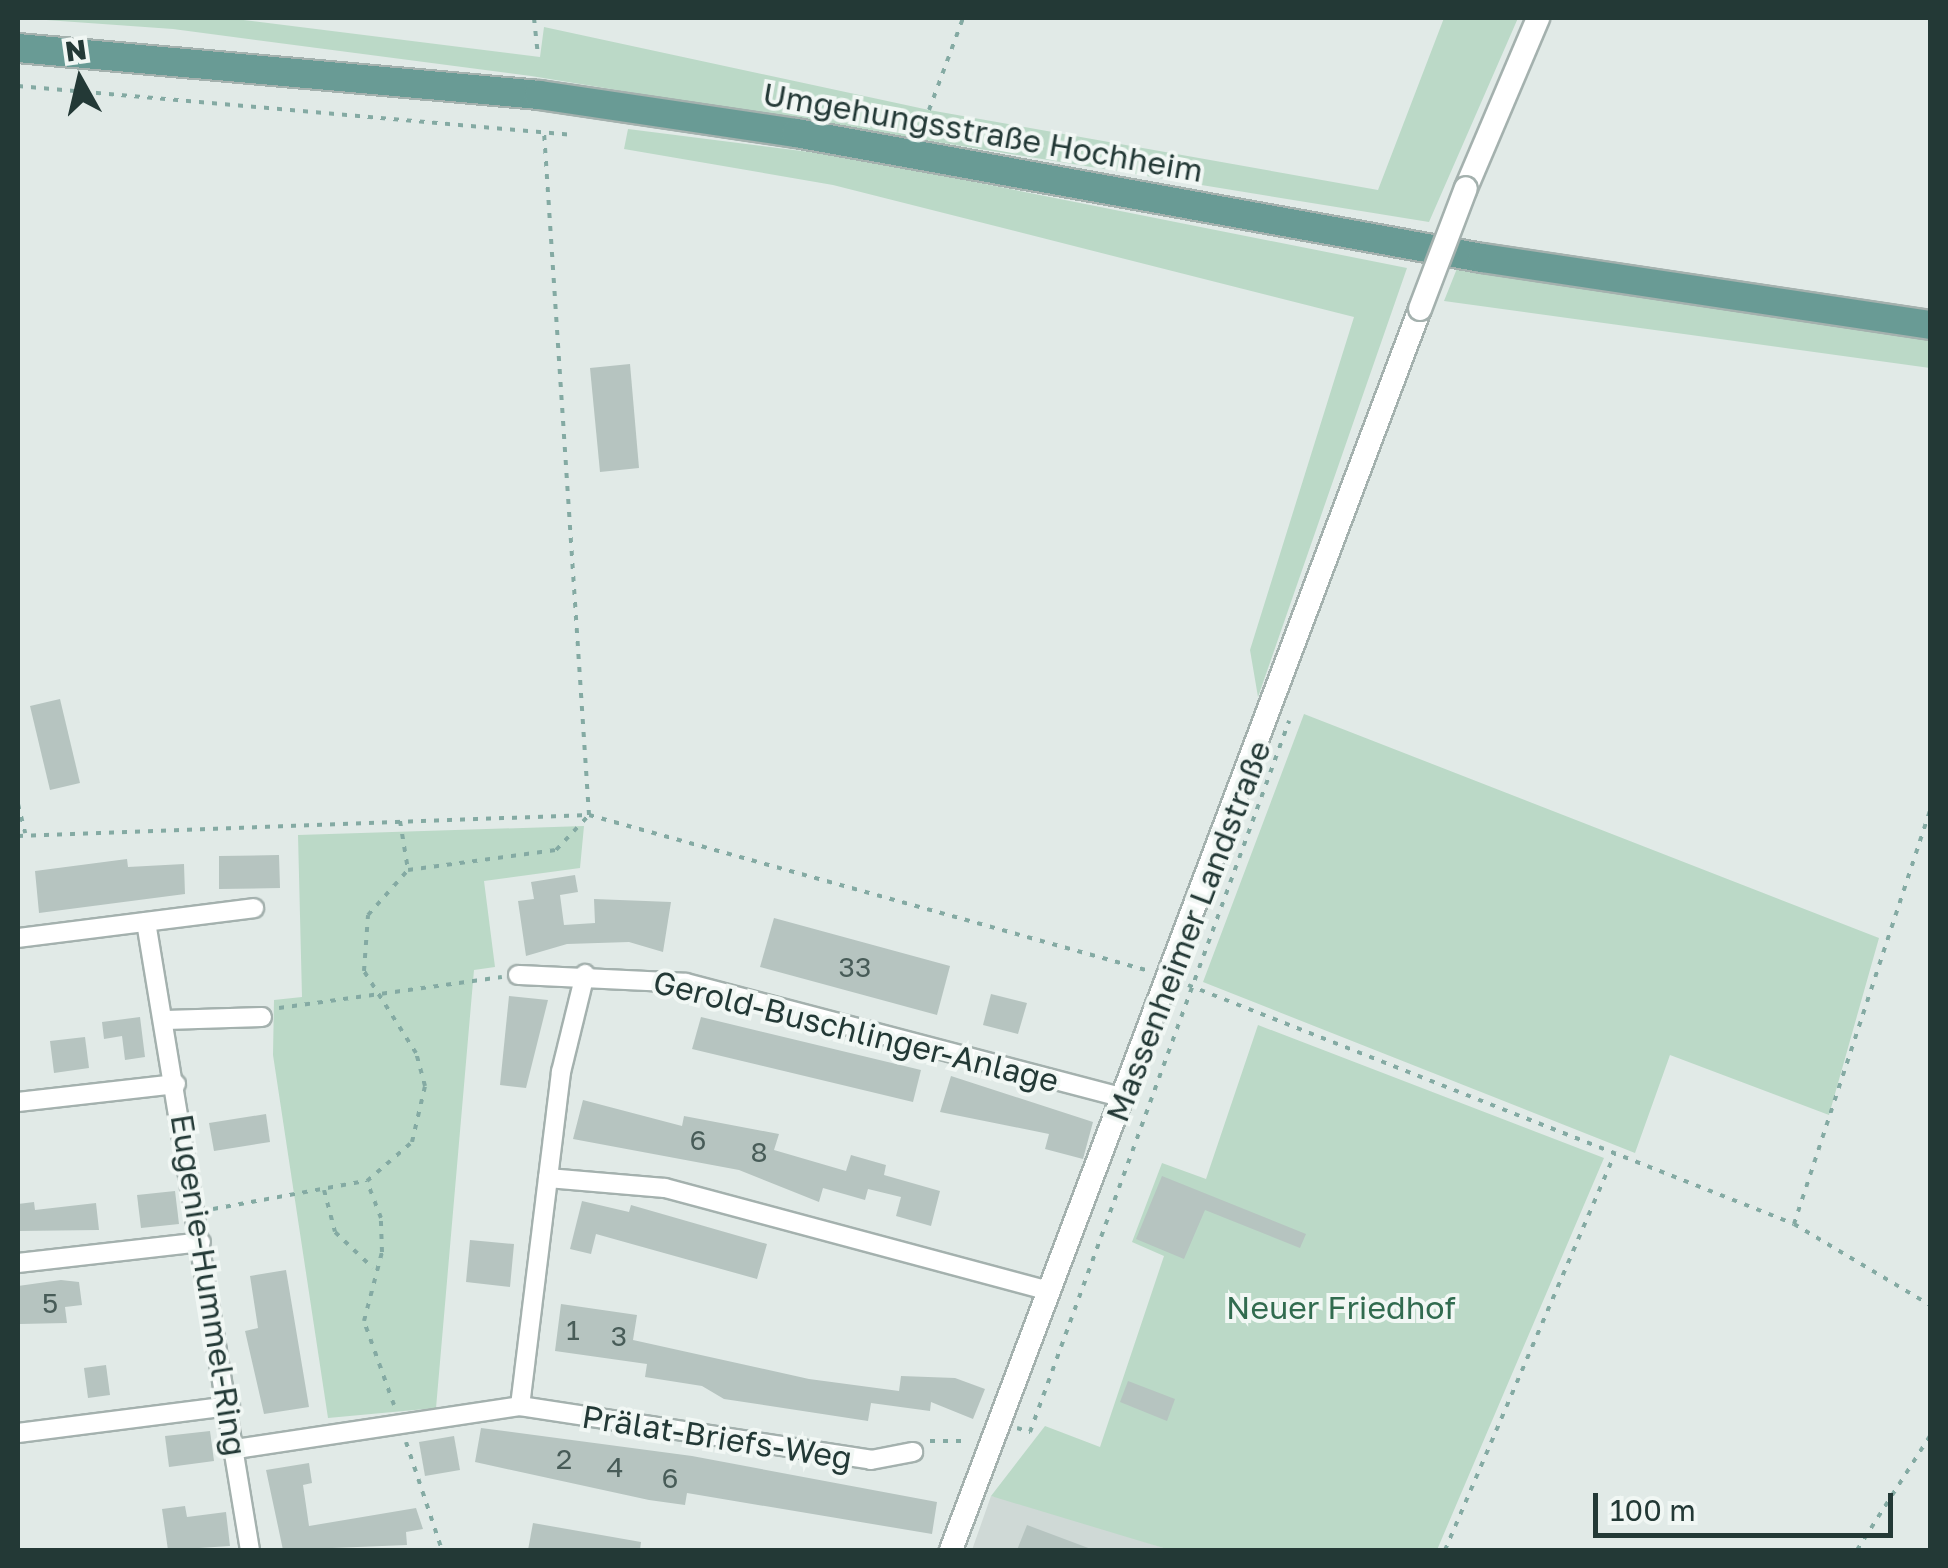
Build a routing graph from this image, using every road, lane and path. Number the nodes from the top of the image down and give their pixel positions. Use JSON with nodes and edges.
{"nodes":[{"id":1,"x":534,"y":18,"type":"edge"},
{"id":2,"x":963,"y":18,"type":"edge"},
{"id":3,"x":1538,"y":18,"type":"edge"},
{"id":4,"x":18,"y":48,"type":"edge"},
{"id":5,"x":538,"y":54,"type":"dead end"},
{"id":6,"x":18,"y":86,"type":"edge"},
{"id":7,"x":930,"y":110,"type":"dead end"},
{"id":8,"x":544,"y":132,"type":"junction"},
{"id":9,"x":574,"y":135,"type":"dead end"},
{"id":10,"x":1930,"y":325,"type":"edge"},
{"id":11,"x":18,"y":804,"type":"edge"},
{"id":12,"x":1930,"y":810,"type":"edge"},
{"id":13,"x":589,"y":815,"type":"junction"},
{"id":14,"x":400,"y":821,"type":"junction"},
{"id":15,"x":25,"y":835,"type":"junction"},
{"id":16,"x":18,"y":836,"type":"edge"},
{"id":17,"x":408,"y":870,"type":"junction"},
{"id":18,"x":254,"y":908,"type":"dead end"},
{"id":19,"x":146,"y":922,"type":"junction"},
{"id":20,"x":18,"y":938,"type":"edge"},
{"id":21,"x":585,"y":974,"type":"junction"},
{"id":22,"x":518,"y":975,"type":"joint"},
{"id":23,"x":1184,"y":983,"type":"junction"},
{"id":24,"x":374,"y":997,"type":"junction"},
{"id":25,"x":262,"y":1017,"type":"joint"},
{"id":26,"x":166,"y":1020,"type":"junction"},
{"id":27,"x":176,"y":1084,"type":"junction"},
{"id":28,"x":1126,"y":1098,"type":"junction"},
{"id":29,"x":18,"y":1102,"type":"edge"},
{"id":30,"x":1614,"y":1153,"type":"junction"},
{"id":31,"x":548,"y":1178,"type":"junction"},
{"id":32,"x":368,"y":1181,"type":"junction"},
{"id":33,"x":324,"y":1189,"type":"junction"},
{"id":34,"x":198,"y":1211,"type":"junction"},
{"id":35,"x":1794,"y":1224,"type":"junction"},
{"id":36,"x":201,"y":1242,"type":"junction"},
{"id":37,"x":18,"y":1263,"type":"edge"},
{"id":38,"x":373,"y":1268,"type":"junction"},
{"id":39,"x":1050,"y":1292,"type":"junction"},
{"id":40,"x":1930,"y":1305,"type":"edge"},
{"id":41,"x":230,"y":1406,"type":"junction"},
{"id":42,"x":520,"y":1406,"type":"junction"},
{"id":43,"x":402,"y":1421,"type":"junction"},
{"id":44,"x":1030,"y":1432,"type":"dead end"},
{"id":45,"x":18,"y":1433,"type":"edge"},
{"id":46,"x":1930,"y":1436,"type":"edge"},
{"id":47,"x":980,"y":1443,"type":"dead end"},
{"id":48,"x":236,"y":1449,"type":"junction"},
{"id":49,"x":913,"y":1452,"type":"joint"},
{"id":50,"x":250,"y":1550,"type":"edge"},
{"id":51,"x":442,"y":1550,"type":"edge"},
{"id":52,"x":951,"y":1550,"type":"edge"},
{"id":53,"x":1445,"y":1550,"type":"edge"},
{"id":54,"x":1857,"y":1550,"type":"edge"}],
"edges":[{"from":1,"to":5,"type":"path"},
{"from":2,"to":7,"type":"path"},
{"from":3,"to":23,"type":"street","name":"Massenheimer Landstraße","bridge":true},
{"from":4,"to":10,"type":"main road","name":"Umgehungsstraße Hochheim"},
{"from":6,"to":8,"type":"path"},
{"from":8,"to":9,"type":"path"},
{"from":8,"to":13,"type":"path"},
{"from":11,"to":15,"type":"path"},
{"from":12,"to":35,"type":"path"},
{"from":13,"to":14,"type":"path"},
{"from":13,"to":17,"type":"path"},
{"from":13,"to":23,"type":"path"},
{"from":14,"to":15,"type":"path"},
{"from":14,"to":17,"type":"path"},
{"from":15,"to":16,"type":"path"},
{"from":17,"to":24,"type":"path"},
{"from":18,"to":19,"type":"street"},
{"from":19,"to":20,"type":"street"},
{"from":19,"to":26,"type":"street","name":"Eugenie-Hummel-Ring"},
{"from":21,"to":22,"type":"street","name":"Gerold-Buschlinger-Anlage"},
{"from":21,"to":28,"type":"street","name":"Gerold-Buschlinger-Anlage"},
{"from":21,"to":31,"type":"street"},
{"from":22,"to":24,"type":"path"},
{"from":23,"to":28,"type":"street","name":"Massenheimer Landstraße"},
{"from":23,"to":30,"type":"path"},
{"from":23,"to":44,"type":"path"},
{"from":24,"to":25,"type":"path"},
{"from":24,"to":32,"type":"path"},
{"from":25,"to":26,"type":"street"},
{"from":26,"to":27,"type":"street","name":"Eugenie-Hummel-Ring"},
{"from":27,"to":29,"type":"street"},
{"from":27,"to":34,"type":"street","name":"Eugenie-Hummel-Ring"},
{"from":28,"to":39,"type":"street","name":"Massenheimer Landstraße"},
{"from":30,"to":35,"type":"path"},
{"from":30,"to":53,"type":"path"},
{"from":31,"to":39,"type":"street"},
{"from":31,"to":42,"type":"street"},
{"from":32,"to":33,"type":"path"},
{"from":32,"to":38,"type":"path"},
{"from":33,"to":34,"type":"path"},
{"from":33,"to":38,"type":"path"},
{"from":34,"to":36,"type":"street","name":"Eugenie-Hummel-Ring"},
{"from":35,"to":40,"type":"path"},
{"from":36,"to":37,"type":"street"},
{"from":36,"to":41,"type":"street","name":"Eugenie-Hummel-Ring"},
{"from":38,"to":43,"type":"path"},
{"from":39,"to":52,"type":"street","name":"Massenheimer Landstraße"},
{"from":41,"to":45,"type":"street"},
{"from":41,"to":48,"type":"street","name":"Eugenie-Hummel-Ring"},
{"from":42,"to":43,"type":"street"},
{"from":42,"to":49,"type":"street","name":"Prälat-Briefs-Weg"},
{"from":43,"to":48,"type":"street"},
{"from":43,"to":51,"type":"path"},
{"from":46,"to":54,"type":"path"},
{"from":47,"to":49,"type":"path"},
{"from":48,"to":50,"type":"street","name":"Eugenie-Hummel-Ring"}]}
